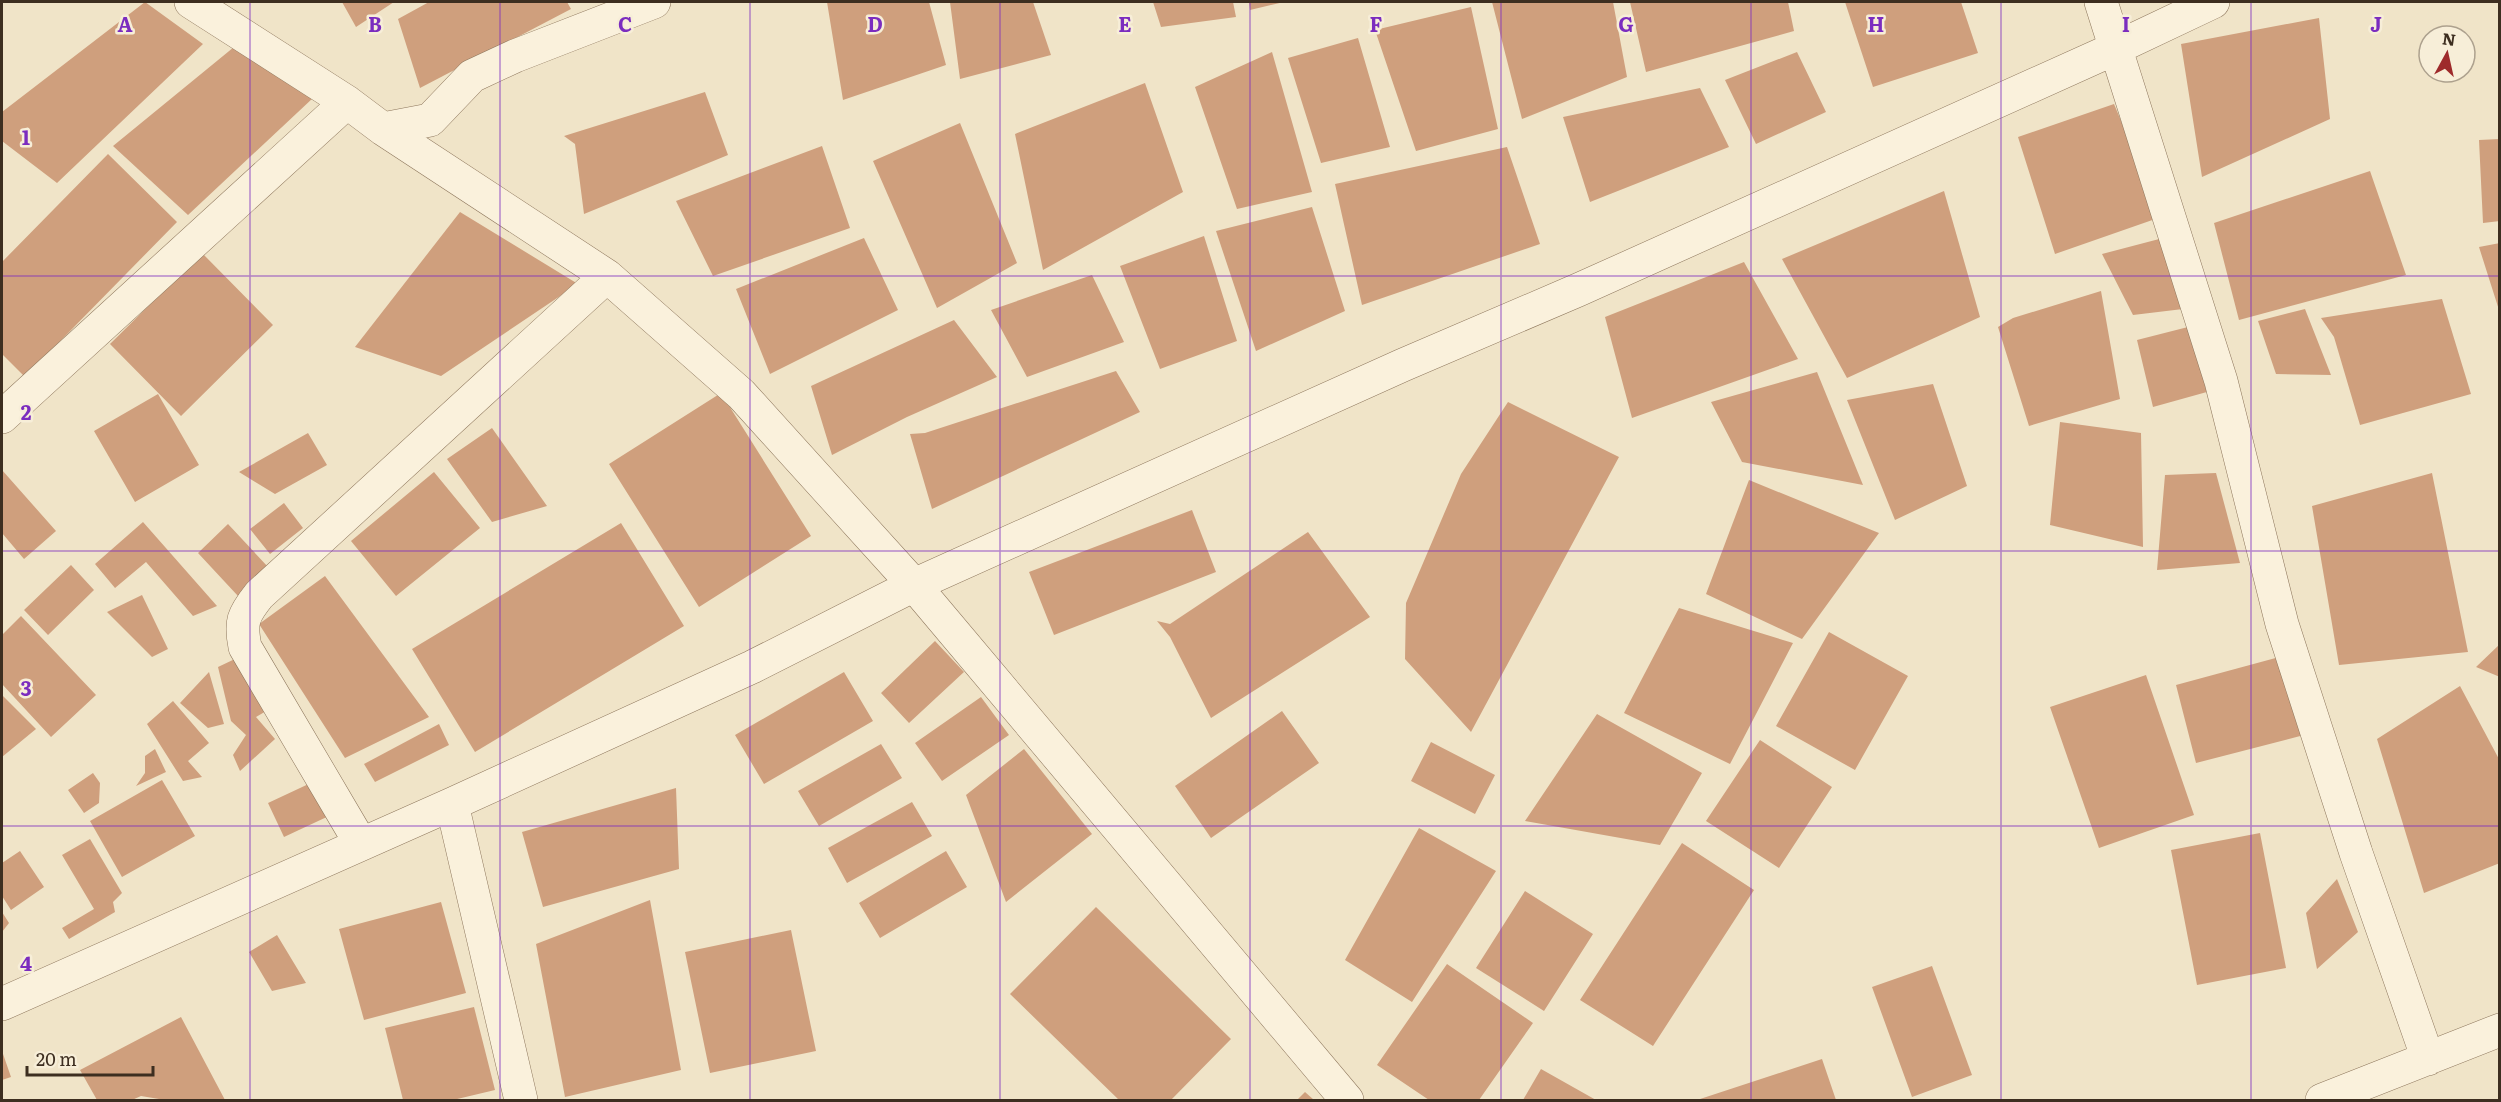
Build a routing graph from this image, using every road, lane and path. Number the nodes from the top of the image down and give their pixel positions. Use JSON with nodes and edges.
{"nodes":[{"id":1,"x":191,"y":2,"type":"edge"},
{"id":2,"x":654,"y":2,"type":"edge"},
{"id":3,"x":2101,"y":2,"type":"edge"},
{"id":4,"x":2213,"y":2,"type":"edge"},
{"id":5,"x":2115,"y":48,"type":"junction"},
{"id":6,"x":347,"y":102,"type":"junction"},
{"id":7,"x":383,"y":129,"type":"junction"},
{"id":8,"x":607,"y":276,"type":"junction"},
{"id":9,"x":2,"y":417,"type":"edge"},
{"id":10,"x":914,"y":585,"type":"junction"},
{"id":11,"x":452,"y":804,"type":"junction"},
{"id":12,"x":361,"y":844,"type":"junction"},
{"id":13,"x":2,"y":1004,"type":"edge"},
{"id":14,"x":2499,"y":1030,"type":"edge"},
{"id":15,"x":2428,"y":1059,"type":"junction"},
{"id":16,"x":521,"y":1101,"type":"edge"},
{"id":17,"x":1347,"y":1101,"type":"edge"},
{"id":18,"x":2322,"y":1101,"type":"edge"}],
"edges":[{"from":1,"to":6,"type":"street"},
{"from":2,"to":7,"type":"street"},
{"from":3,"to":5,"type":"street"},
{"from":4,"to":5,"type":"street"},
{"from":5,"to":10,"type":"street"},
{"from":5,"to":15,"type":"street"},
{"from":6,"to":7,"type":"street"},
{"from":6,"to":9,"type":"street"},
{"from":7,"to":8,"type":"street"},
{"from":8,"to":10,"type":"street"},
{"from":8,"to":12,"type":"street"},
{"from":10,"to":11,"type":"street"},
{"from":10,"to":17,"type":"street"},
{"from":11,"to":12,"type":"street"},
{"from":11,"to":16,"type":"street"},
{"from":12,"to":13,"type":"street"},
{"from":14,"to":15,"type":"street"},
{"from":15,"to":18,"type":"street"}]}
